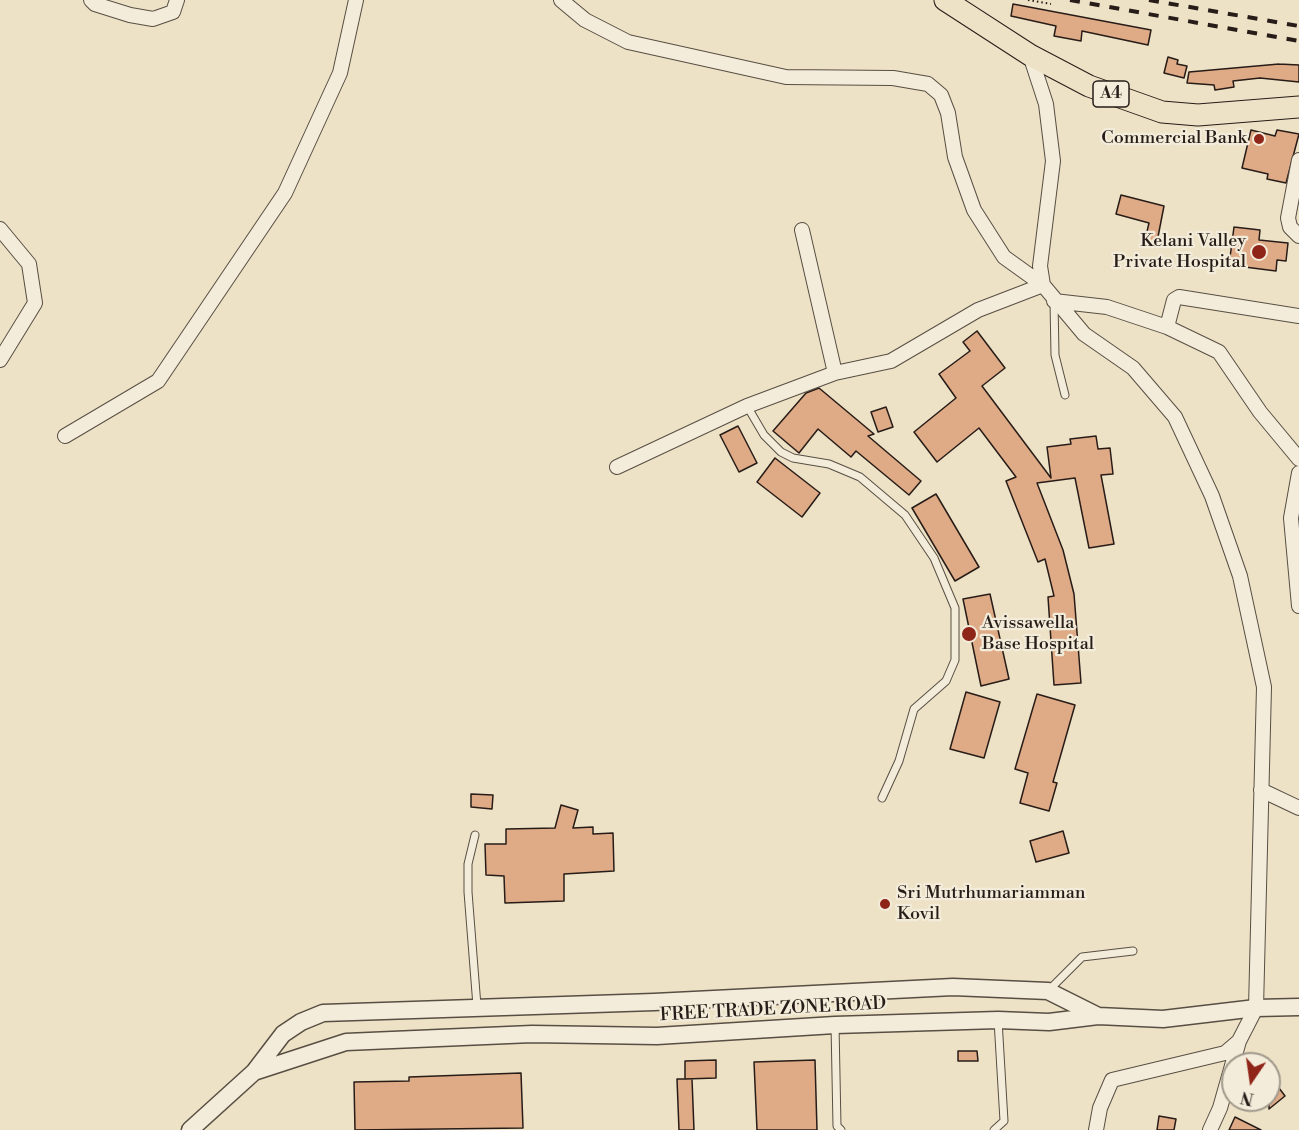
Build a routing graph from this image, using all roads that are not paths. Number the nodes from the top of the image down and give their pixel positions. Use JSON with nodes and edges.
{"nodes":[{"id":1,"x":91,"y":0,"type":"edge"},
{"id":2,"x":177,"y":0,"type":"edge"},
{"id":3,"x":356,"y":0,"type":"edge"},
{"id":4,"x":561,"y":0,"type":"edge"},
{"id":5,"x":945,"y":0,"type":"edge"},
{"id":6,"x":1030,"y":55,"type":"junction"},
{"id":7,"x":1299,"y":107,"type":"edge"},
{"id":8,"x":1299,"y":160,"type":"edge"},
{"id":9,"x":0,"y":230,"type":"edge"},
{"id":10,"x":802,"y":230,"type":"dead end"},
{"id":11,"x":1299,"y":236,"type":"edge"},
{"id":12,"x":1043,"y":285,"type":"junction"},
{"id":13,"x":1054,"y":301,"type":"junction"},
{"id":14,"x":1299,"y":315,"type":"edge"},
{"id":15,"x":1167,"y":327,"type":"junction"},
{"id":16,"x":0,"y":360,"type":"edge"},
{"id":17,"x":835,"y":373,"type":"junction"},
{"id":18,"x":1065,"y":395,"type":"dead end"},
{"id":19,"x":747,"y":405,"type":"junction"},
{"id":20,"x":65,"y":436,"type":"dead end"},
{"id":21,"x":1299,"y":459,"type":"edge"},
{"id":22,"x":617,"y":467,"type":"dead end"},
{"id":23,"x":1299,"y":473,"type":"edge"},
{"id":24,"x":1299,"y":606,"type":"edge"},
{"id":25,"x":1262,"y":790,"type":"junction"},
{"id":26,"x":882,"y":798,"type":"dead end"},
{"id":27,"x":1299,"y":808,"type":"edge"},
{"id":28,"x":475,"y":835,"type":"dead end"},
{"id":29,"x":1133,"y":951,"type":"dead end"},
{"id":30,"x":1048,"y":991,"type":"junction"},
{"id":31,"x":477,"y":1006,"type":"junction"},
{"id":32,"x":1299,"y":1007,"type":"edge"},
{"id":33,"x":1256,"y":1008,"type":"junction"},
{"id":34,"x":1098,"y":1016,"type":"junction"},
{"id":35,"x":998,"y":1020,"type":"junction"},
{"id":36,"x":835,"y":1024,"type":"junction"},
{"id":37,"x":1239,"y":1041,"type":"junction"},
{"id":38,"x":254,"y":1072,"type":"junction"},
{"id":39,"x":190,"y":1130,"type":"edge"},
{"id":40,"x":841,"y":1130,"type":"edge"},
{"id":41,"x":994,"y":1130,"type":"edge"},
{"id":42,"x":1096,"y":1130,"type":"edge"},
{"id":43,"x":1210,"y":1130,"type":"edge"}],
"edges":[{"from":1,"to":2,"type":"street"},
{"from":3,"to":20,"type":"street"},
{"from":4,"to":12,"type":"street"},
{"from":5,"to":6,"type":"highway","number":"A4"},
{"from":6,"to":7,"type":"highway","number":"A4"},
{"from":6,"to":12,"type":"street"},
{"from":8,"to":11,"type":"street"},
{"from":9,"to":16,"type":"street"},
{"from":10,"to":17,"type":"street"},
{"from":12,"to":13,"type":"street"},
{"from":12,"to":17,"type":"street"},
{"from":13,"to":15,"type":"street"},
{"from":13,"to":18,"type":"lane"},
{"from":13,"to":25,"type":"street"},
{"from":14,"to":15,"type":"street"},
{"from":15,"to":21,"type":"street"},
{"from":17,"to":19,"type":"street"},
{"from":19,"to":22,"type":"street"},
{"from":19,"to":26,"type":"lane"},
{"from":23,"to":24,"type":"street"},
{"from":25,"to":27,"type":"street"},
{"from":25,"to":33,"type":"street"},
{"from":28,"to":31,"type":"lane"},
{"from":29,"to":30,"type":"lane"},
{"from":30,"to":31,"type":"street","name":"FREE TRADE ZONE ROAD"},
{"from":30,"to":34,"type":"street"},
{"from":31,"to":38,"type":"street","name":"FREE TRADE ZONE ROAD"},
{"from":32,"to":33,"type":"street","name":"FREE TRADE ZONE ROAD"},
{"from":33,"to":34,"type":"street","name":"FREE TRADE ZONE ROAD"},
{"from":33,"to":37,"type":"street"},
{"from":34,"to":35,"type":"street","name":"FREE TRADE ZONE ROAD"},
{"from":35,"to":36,"type":"street","name":"FREE TRADE ZONE ROAD"},
{"from":35,"to":41,"type":"lane"},
{"from":36,"to":38,"type":"street","name":"FREE TRADE ZONE ROAD"},
{"from":36,"to":40,"type":"lane"},
{"from":37,"to":42,"type":"street"},
{"from":37,"to":43,"type":"street"},
{"from":38,"to":39,"type":"street","name":"FREE TRADE ZONE ROAD"}]}
